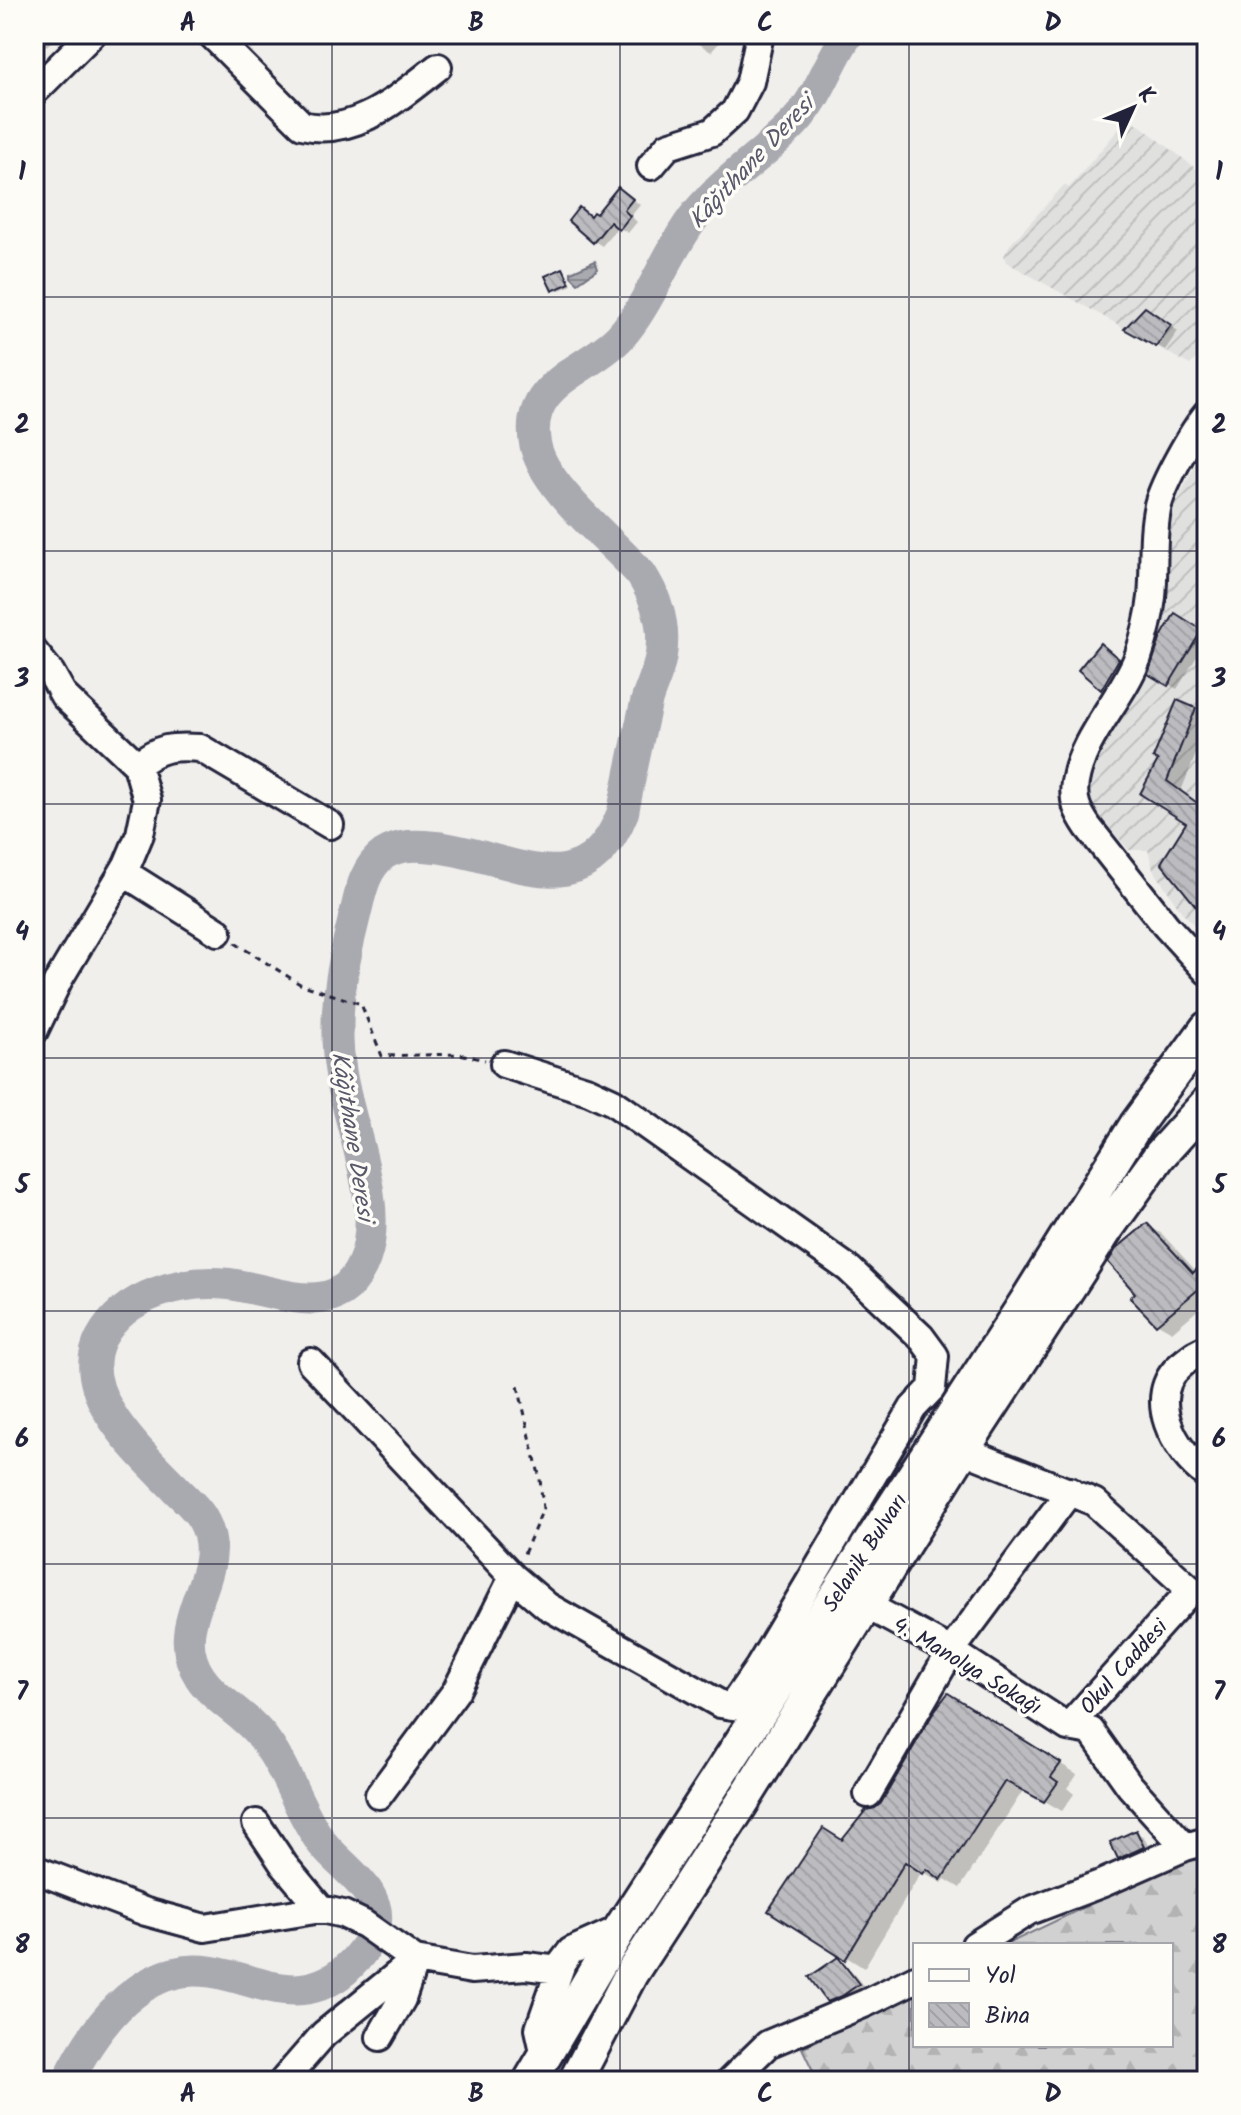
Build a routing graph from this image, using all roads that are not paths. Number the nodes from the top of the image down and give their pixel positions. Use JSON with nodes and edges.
{"nodes":[{"id":1,"x":92,"y":34,"type":"edge"},
{"id":2,"x":211,"y":34,"type":"edge"},
{"id":3,"x":760,"y":34,"type":"edge"},
{"id":4,"x":438,"y":67,"type":"dead end"},
{"id":5,"x":34,"y":92,"type":"edge"},
{"id":6,"x":651,"y":166,"type":"dead end"},
{"id":7,"x":1207,"y":414,"type":"edge"},
{"id":8,"x":34,"y":652,"type":"edge"},
{"id":9,"x":137,"y":765,"type":"junction"},
{"id":10,"x":330,"y":825,"type":"dead end"},
{"id":11,"x":123,"y":872,"type":"junction"},
{"id":12,"x":218,"y":932,"type":"road end"},
{"id":13,"x":1207,"y":971,"type":"edge"},
{"id":14,"x":1207,"y":1028,"type":"edge"},
{"id":15,"x":34,"y":1031,"type":"edge"},
{"id":16,"x":504,"y":1064,"type":"road end"},
{"id":17,"x":1207,"y":1103,"type":"edge"},
{"id":18,"x":1207,"y":1349,"type":"edge"},
{"id":19,"x":311,"y":1362,"type":"dead end"},
{"id":20,"x":963,"y":1450,"type":"junction"},
{"id":21,"x":1207,"y":1475,"type":"edge"},
{"id":22,"x":1070,"y":1491,"type":"junction"},
{"id":23,"x":513,"y":1577,"type":"junction"},
{"id":24,"x":1199,"y":1580,"type":"edge"},
{"id":25,"x":866,"y":1605,"type":"junction"},
{"id":26,"x":951,"y":1651,"type":"junction"},
{"id":27,"x":746,"y":1709,"type":"junction"},
{"id":28,"x":1068,"y":1727,"type":"junction"},
{"id":29,"x":736,"y":1749,"type":"junction"},
{"id":30,"x":765,"y":1767,"type":"junction"},
{"id":31,"x":868,"y":1794,"type":"dead end"},
{"id":32,"x":379,"y":1795,"type":"dead end"},
{"id":33,"x":256,"y":1823,"type":"dead end"},
{"id":34,"x":1196,"y":1844,"type":"edge"},
{"id":35,"x":34,"y":1869,"type":"edge"},
{"id":36,"x":321,"y":1909,"type":"junction"},
{"id":37,"x":620,"y":1929,"type":"junction"},
{"id":38,"x":978,"y":1943,"type":"edge"},
{"id":39,"x":405,"y":1954,"type":"junction"},
{"id":40,"x":472,"y":1970,"type":"junction"},
{"id":41,"x":559,"y":1970,"type":"junction"},
{"id":42,"x":913,"y":1980,"type":"edge"},
{"id":43,"x":451,"y":1991,"type":"dead end"},
{"id":44,"x":380,"y":2037,"type":"dead end"},
{"id":45,"x":538,"y":2068,"type":"edge"},
{"id":46,"x":283,"y":2081,"type":"edge"},
{"id":47,"x":575,"y":2081,"type":"edge"},
{"id":48,"x":730,"y":2081,"type":"edge"}],
"edges":[{"from":1,"to":5,"type":"street"},
{"from":2,"to":4,"type":"street"},
{"from":3,"to":6,"type":"street"},
{"from":7,"to":13,"type":"street"},
{"from":8,"to":9,"type":"street"},
{"from":9,"to":10,"type":"street"},
{"from":9,"to":11,"type":"street"},
{"from":11,"to":12,"type":"street"},
{"from":11,"to":15,"type":"street"},
{"from":14,"to":27,"type":"main road","name":"Selanik Bulvarı"},
{"from":16,"to":27,"type":"street"},
{"from":17,"to":20,"type":"main road","name":"Selanik Bulvarı"},
{"from":18,"to":21,"type":"street"},
{"from":19,"to":23,"type":"street"},
{"from":20,"to":22,"type":"street","name":"Okul Caddesi"},
{"from":20,"to":25,"type":"main road","name":"Selanik Bulvarı"},
{"from":22,"to":24,"type":"street","name":"Okul Caddesi"},
{"from":22,"to":26,"type":"street"},
{"from":23,"to":27,"type":"street"},
{"from":23,"to":32,"type":"street"},
{"from":24,"to":28,"type":"street","name":"Okul Caddesi"},
{"from":25,"to":26,"type":"street","name":"4. Manolya Sokağı"},
{"from":25,"to":30,"type":"main road","name":"Selanik Bulvarı"},
{"from":26,"to":28,"type":"street","name":"4. Manolya Sokağı"},
{"from":26,"to":31,"type":"street"},
{"from":27,"to":29,"type":"main road","name":"Selanik Bulvarı"},
{"from":28,"to":34,"type":"street","name":"Okul Caddesi"},
{"from":29,"to":30,"type":"main road"},
{"from":29,"to":37,"type":"main road","name":"Selanik Bulvarı"},
{"from":30,"to":47,"type":"main road","name":"Selanik Bulvarı"},
{"from":33,"to":36,"type":"street"},
{"from":34,"to":38,"type":"street"},
{"from":35,"to":36,"type":"street"},
{"from":36,"to":39,"type":"street"},
{"from":37,"to":41,"type":"street"},
{"from":37,"to":45,"type":"main road","name":"Selanik Bulvarı"},
{"from":39,"to":40,"type":"street"},
{"from":39,"to":44,"type":"street"},
{"from":39,"to":46,"type":"street"},
{"from":40,"to":41,"type":"street"},
{"from":40,"to":43,"type":"street"},
{"from":41,"to":45,"type":"street"},
{"from":42,"to":48,"type":"street"}]}
